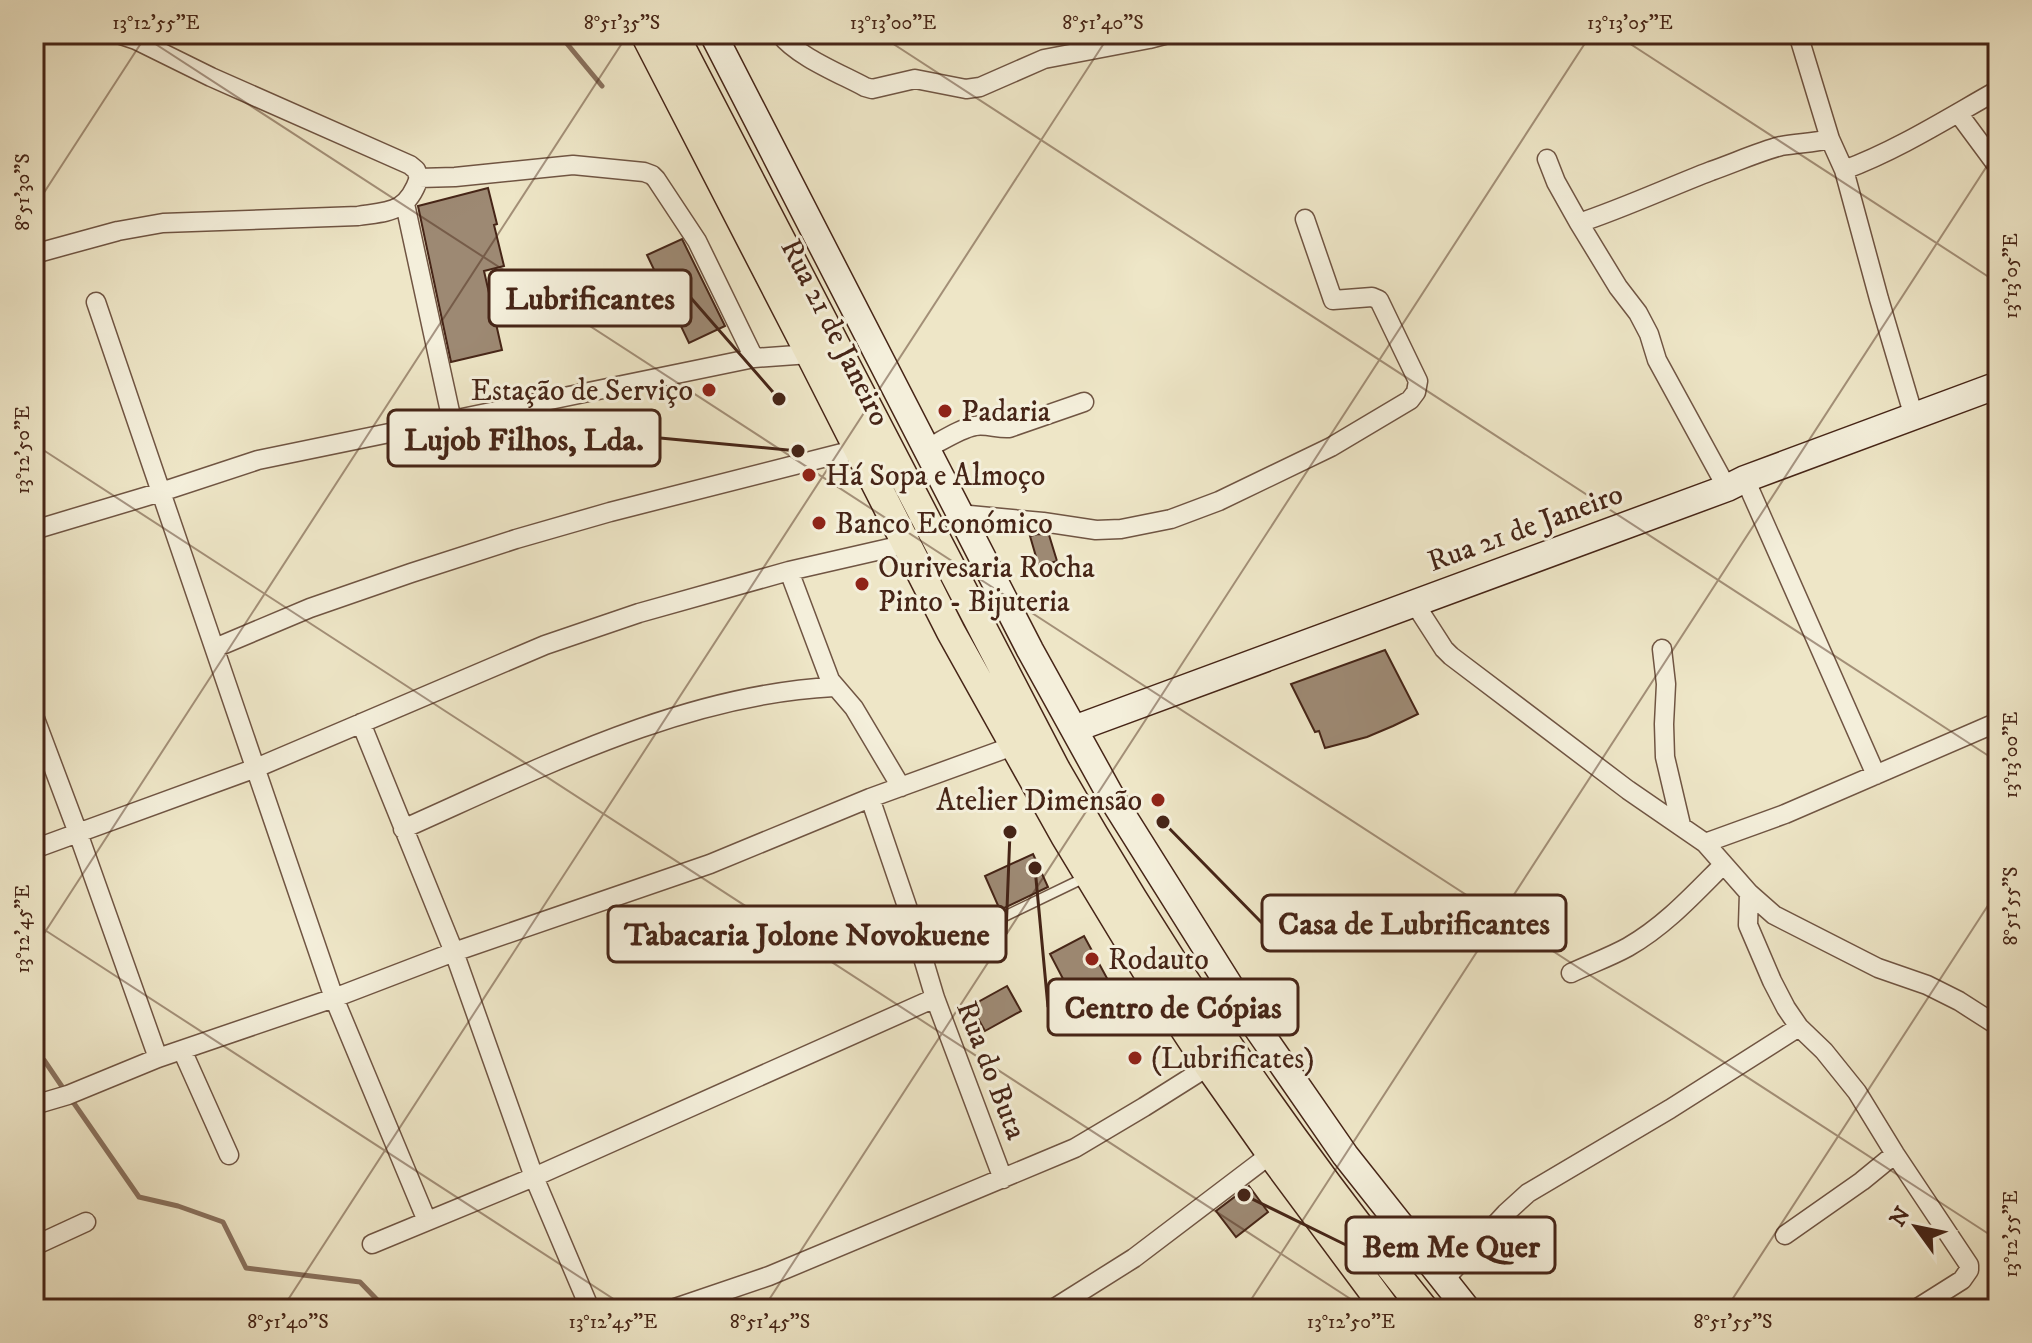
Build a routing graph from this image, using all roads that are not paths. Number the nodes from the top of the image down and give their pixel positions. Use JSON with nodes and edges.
{"nodes":[{"id":1,"x":118,"y":34,"type":"edge"},
{"id":2,"x":645,"y":34,"type":"edge"},
{"id":3,"x":674,"y":34,"type":"edge"},
{"id":4,"x":713,"y":34,"type":"edge"},
{"id":5,"x":780,"y":34,"type":"edge"},
{"id":6,"x":1168,"y":34,"type":"edge"},
{"id":7,"x":1798,"y":34,"type":"edge"},
{"id":8,"x":1998,"y":90,"type":"edge"},
{"id":9,"x":1958,"y":113,"type":"junction"},
{"id":10,"x":1830,"y":139,"type":"junction"},
{"id":11,"x":1547,"y":159,"type":"dead end"},
{"id":12,"x":1998,"y":167,"type":"edge"},
{"id":13,"x":1844,"y":170,"type":"junction"},
{"id":14,"x":419,"y":178,"type":"junction"},
{"id":15,"x":405,"y":204,"type":"junction"},
{"id":16,"x":1305,"y":219,"type":"dead end"},
{"id":17,"x":1579,"y":223,"type":"junction"},
{"id":18,"x":34,"y":254,"type":"edge"},
{"id":19,"x":96,"y":302,"type":"dead end"},
{"id":20,"x":810,"y":354,"type":"junction"},
{"id":21,"x":754,"y":358,"type":"junction"},
{"id":22,"x":1998,"y":385,"type":"edge"},
{"id":23,"x":1084,"y":402,"type":"dead end"},
{"id":24,"x":1914,"y":417,"type":"junction"},
{"id":25,"x":452,"y":421,"type":"junction"},
{"id":26,"x":858,"y":449,"type":"junction"},
{"id":27,"x":926,"y":449,"type":"junction"},
{"id":28,"x":1736,"y":483,"type":"junction"},
{"id":29,"x":161,"y":492,"type":"junction"},
{"id":30,"x":959,"y":514,"type":"junction"},
{"id":31,"x":34,"y":530,"type":"edge"},
{"id":32,"x":907,"y":544,"type":"junction"},
{"id":33,"x":789,"y":571,"type":"junction"},
{"id":34,"x":1415,"y":604,"type":"junction"},
{"id":35,"x":215,"y":648,"type":"junction"},
{"id":36,"x":1662,"y":649,"type":"dead end"},
{"id":37,"x":834,"y":687,"type":"junction"},
{"id":38,"x":34,"y":716,"type":"edge"},
{"id":39,"x":1998,"y":722,"type":"edge"},
{"id":40,"x":361,"y":723,"type":"junction"},
{"id":41,"x":1074,"y":729,"type":"junction"},
{"id":42,"x":1013,"y":746,"type":"junction"},
{"id":43,"x":256,"y":768,"type":"junction"},
{"id":44,"x":1876,"y":775,"type":"junction"},
{"id":45,"x":901,"y":787,"type":"junction"},
{"id":46,"x":870,"y":798,"type":"junction"},
{"id":47,"x":1681,"y":825,"type":"junction"},
{"id":48,"x":403,"y":829,"type":"junction"},
{"id":49,"x":78,"y":833,"type":"junction"},
{"id":50,"x":1705,"y":843,"type":"junction"},
{"id":51,"x":34,"y":849,"type":"edge"},
{"id":52,"x":1723,"y":865,"type":"junction"},
{"id":53,"x":1088,"y":876,"type":"junction"},
{"id":54,"x":1749,"y":893,"type":"junction"},
{"id":55,"x":997,"y":920,"type":"dead end"},
{"id":56,"x":454,"y":952,"type":"junction"},
{"id":57,"x":1571,"y":973,"type":"dead end"},
{"id":58,"x":334,"y":998,"type":"junction"},
{"id":59,"x":935,"y":998,"type":"junction"},
{"id":60,"x":1998,"y":1026,"type":"edge"},
{"id":61,"x":1799,"y":1027,"type":"junction"},
{"id":62,"x":182,"y":1050,"type":"junction"},
{"id":63,"x":158,"y":1058,"type":"junction"},
{"id":64,"x":1209,"y":1066,"type":"junction"},
{"id":65,"x":34,"y":1105,"type":"edge"},
{"id":66,"x":1271,"y":1154,"type":"junction"},
{"id":67,"x":1895,"y":1154,"type":"junction"},
{"id":68,"x":229,"y":1155,"type":"dead end"},
{"id":69,"x":534,"y":1177,"type":"junction"},
{"id":70,"x":1003,"y":1179,"type":"junction"},
{"id":71,"x":427,"y":1221,"type":"junction"},
{"id":72,"x":86,"y":1222,"type":"dead end"},
{"id":73,"x":1785,"y":1235,"type":"dead end"},
{"id":74,"x":372,"y":1244,"type":"dead end"},
{"id":75,"x":34,"y":1246,"type":"edge"},
{"id":76,"x":1444,"y":1280,"type":"junction"},
{"id":77,"x":590,"y":1309,"type":"edge"},
{"id":78,"x":672,"y":1309,"type":"edge"},
{"id":79,"x":1053,"y":1309,"type":"edge"},
{"id":80,"x":1385,"y":1309,"type":"edge"},
{"id":81,"x":1424,"y":1309,"type":"edge"},
{"id":82,"x":1467,"y":1309,"type":"edge"},
{"id":83,"x":1916,"y":1309,"type":"edge"}],
"edges":[{"from":1,"to":14,"type":"street"},
{"from":2,"to":20,"type":"main road","name":"Rua 21 de Janeiro"},
{"from":3,"to":81,"type":"main road"},
{"from":4,"to":27,"type":"street","name":"Rua 21 de Janeiro"},
{"from":5,"to":6,"type":"street"},
{"from":7,"to":10,"type":"street"},
{"from":8,"to":9,"type":"street"},
{"from":9,"to":12,"type":"street"},
{"from":9,"to":13,"type":"street"},
{"from":10,"to":13,"type":"street"},
{"from":10,"to":17,"type":"street"},
{"from":11,"to":17,"type":"street"},
{"from":13,"to":24,"type":"street"},
{"from":14,"to":15,"type":"street"},
{"from":14,"to":21,"type":"street"},
{"from":15,"to":18,"type":"street"},
{"from":15,"to":25,"type":"street"},
{"from":16,"to":30,"type":"street"},
{"from":17,"to":28,"type":"street"},
{"from":19,"to":29,"type":"street"},
{"from":20,"to":21,"type":"street"},
{"from":20,"to":26,"type":"main road","name":"Rua 21 de Janeiro"},
{"from":21,"to":25,"type":"street"},
{"from":22,"to":24,"type":"street","name":"Rua 21 de Janeiro"},
{"from":23,"to":27,"type":"street"},
{"from":24,"to":28,"type":"street","name":"Rua 21 de Janeiro"},
{"from":25,"to":29,"type":"street"},
{"from":26,"to":32,"type":"main road","name":"Rua 21 de Janeiro"},
{"from":26,"to":35,"type":"street"},
{"from":27,"to":30,"type":"street","name":"Rua 21 de Janeiro"},
{"from":28,"to":34,"type":"street","name":"Rua 21 de Janeiro"},
{"from":28,"to":44,"type":"street"},
{"from":29,"to":31,"type":"street"},
{"from":29,"to":35,"type":"street"},
{"from":30,"to":41,"type":"street","name":"Rua 21 de Janeiro"},
{"from":32,"to":33,"type":"street"},
{"from":32,"to":42,"type":"main road","name":"Rua 21 de Janeiro"},
{"from":33,"to":37,"type":"street"},
{"from":33,"to":40,"type":"street"},
{"from":34,"to":41,"type":"street","name":"Rua 21 de Janeiro"},
{"from":34,"to":47,"type":"street"},
{"from":35,"to":43,"type":"street"},
{"from":36,"to":47,"type":"street"},
{"from":37,"to":45,"type":"street"},
{"from":37,"to":48,"type":"street"},
{"from":38,"to":49,"type":"street"},
{"from":39,"to":44,"type":"street"},
{"from":40,"to":43,"type":"street"},
{"from":40,"to":48,"type":"street"},
{"from":41,"to":76,"type":"street","name":"Rua 21 de Janeiro"},
{"from":42,"to":45,"type":"street"},
{"from":42,"to":53,"type":"main road","name":"Rua 21 de Janeiro"},
{"from":43,"to":49,"type":"street"},
{"from":43,"to":58,"type":"street"},
{"from":44,"to":50,"type":"street"},
{"from":45,"to":46,"type":"street"},
{"from":46,"to":56,"type":"street"},
{"from":46,"to":59,"type":"street","name":"Rua do Buta"},
{"from":47,"to":50,"type":"street"},
{"from":48,"to":56,"type":"street"},
{"from":49,"to":51,"type":"street"},
{"from":49,"to":63,"type":"street"},
{"from":50,"to":52,"type":"street"},
{"from":52,"to":54,"type":"street"},
{"from":52,"to":57,"type":"street"},
{"from":53,"to":55,"type":"lane"},
{"from":53,"to":64,"type":"main road","name":"Rua 21 de Janeiro"},
{"from":54,"to":60,"type":"street"},
{"from":54,"to":61,"type":"street"},
{"from":56,"to":58,"type":"street"},
{"from":56,"to":69,"type":"street"},
{"from":58,"to":62,"type":"street"},
{"from":58,"to":71,"type":"street"},
{"from":59,"to":69,"type":"street"},
{"from":59,"to":70,"type":"street","name":"Rua do Buta"},
{"from":61,"to":67,"type":"street"},
{"from":61,"to":76,"type":"street"},
{"from":62,"to":63,"type":"street"},
{"from":62,"to":68,"type":"street"},
{"from":63,"to":65,"type":"street"},
{"from":64,"to":66,"type":"main road","name":"Rua 21 de Janeiro"},
{"from":64,"to":70,"type":"street"},
{"from":66,"to":79,"type":"street"},
{"from":66,"to":80,"type":"main road","name":"Rua 21 de Janeiro"},
{"from":67,"to":73,"type":"street"},
{"from":67,"to":83,"type":"street"},
{"from":69,"to":71,"type":"street"},
{"from":69,"to":77,"type":"street"},
{"from":70,"to":78,"type":"street"},
{"from":71,"to":74,"type":"street"},
{"from":72,"to":75,"type":"street"},
{"from":76,"to":82,"type":"street","name":"Rua 21 de Janeiro"}]}
